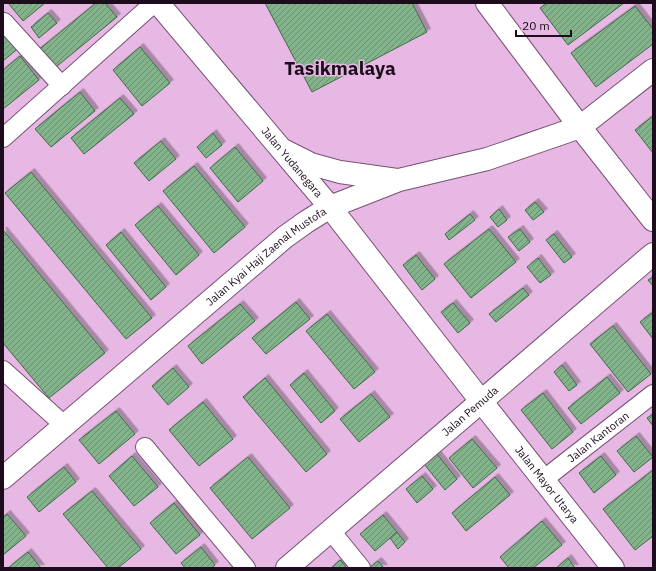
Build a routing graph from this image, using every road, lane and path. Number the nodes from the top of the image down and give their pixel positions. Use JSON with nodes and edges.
{"nodes":[{"id":1,"x":154,"y":3,"type":"edge"},
{"id":2,"x":158,"y":3,"type":"edge"},
{"id":3,"x":487,"y":3,"type":"edge"},
{"id":4,"x":4,"y":22,"type":"edge"},
{"id":5,"x":653,"y":70,"type":"edge"},
{"id":6,"x":62,"y":86,"type":"junction"},
{"id":7,"x":580,"y":127,"type":"junction"},
{"id":8,"x":3,"y":138,"type":"edge"},
{"id":9,"x":283,"y":150,"type":"junction"},
{"id":10,"x":399,"y":180,"type":"junction"},
{"id":11,"x":330,"y":207,"type":"junction"},
{"id":12,"x":653,"y":220,"type":"edge"},
{"id":13,"x":653,"y":254,"type":"edge"},
{"id":14,"x":3,"y":370,"type":"edge"},
{"id":15,"x":653,"y":394,"type":"edge"},
{"id":16,"x":481,"y":401,"type":"junction"},
{"id":17,"x":64,"y":425,"type":"junction"},
{"id":18,"x":145,"y":447,"type":"dead end"},
{"id":19,"x":3,"y":478,"type":"edge"},
{"id":20,"x":544,"y":480,"type":"junction"},
{"id":21,"x":331,"y":531,"type":"junction"},
{"id":22,"x":246,"y":568,"type":"edge"},
{"id":23,"x":287,"y":568,"type":"edge"},
{"id":24,"x":361,"y":568,"type":"edge"},
{"id":25,"x":613,"y":568,"type":"edge"}],
"edges":[{"from":1,"to":6,"type":"street"},
{"from":2,"to":9,"type":"main road","name":"Jalan Yudanegara"},
{"from":3,"to":7,"type":"main road"},
{"from":4,"to":6,"type":"street"},
{"from":5,"to":7,"type":"main road","name":"Jalan Kyai Haji Zaenal Mustofa"},
{"from":6,"to":8,"type":"street"},
{"from":7,"to":10,"type":"main road","name":"Jalan Kyai Haji Zaenal Mustofa"},
{"from":7,"to":12,"type":"main road"},
{"from":9,"to":10,"type":"main road"},
{"from":9,"to":11,"type":"main road","name":"Jalan Yudanegara"},
{"from":10,"to":11,"type":"main road","name":"Jalan Kyai Haji Zaenal Mustofa"},
{"from":11,"to":16,"type":"main road","name":"Jalan Yudanegara"},
{"from":11,"to":17,"type":"main road","name":"Jalan Kyai Haji Zaenal Mustofa"},
{"from":13,"to":16,"type":"main road","name":"Jalan Pemuda"},
{"from":14,"to":17,"type":"street"},
{"from":15,"to":20,"type":"street","name":"Jalan Kantoran"},
{"from":16,"to":20,"type":"main road","name":"Jalan Mayor Utarya"},
{"from":16,"to":21,"type":"main road","name":"Jalan Pemuda"},
{"from":17,"to":19,"type":"main road","name":"Jalan Kyai Haji Zaenal Mustofa"},
{"from":18,"to":22,"type":"street"},
{"from":20,"to":25,"type":"main road","name":"Jalan Mayor Utarya"},
{"from":21,"to":23,"type":"main road","name":"Jalan Pemuda"},
{"from":21,"to":24,"type":"street"}]}
